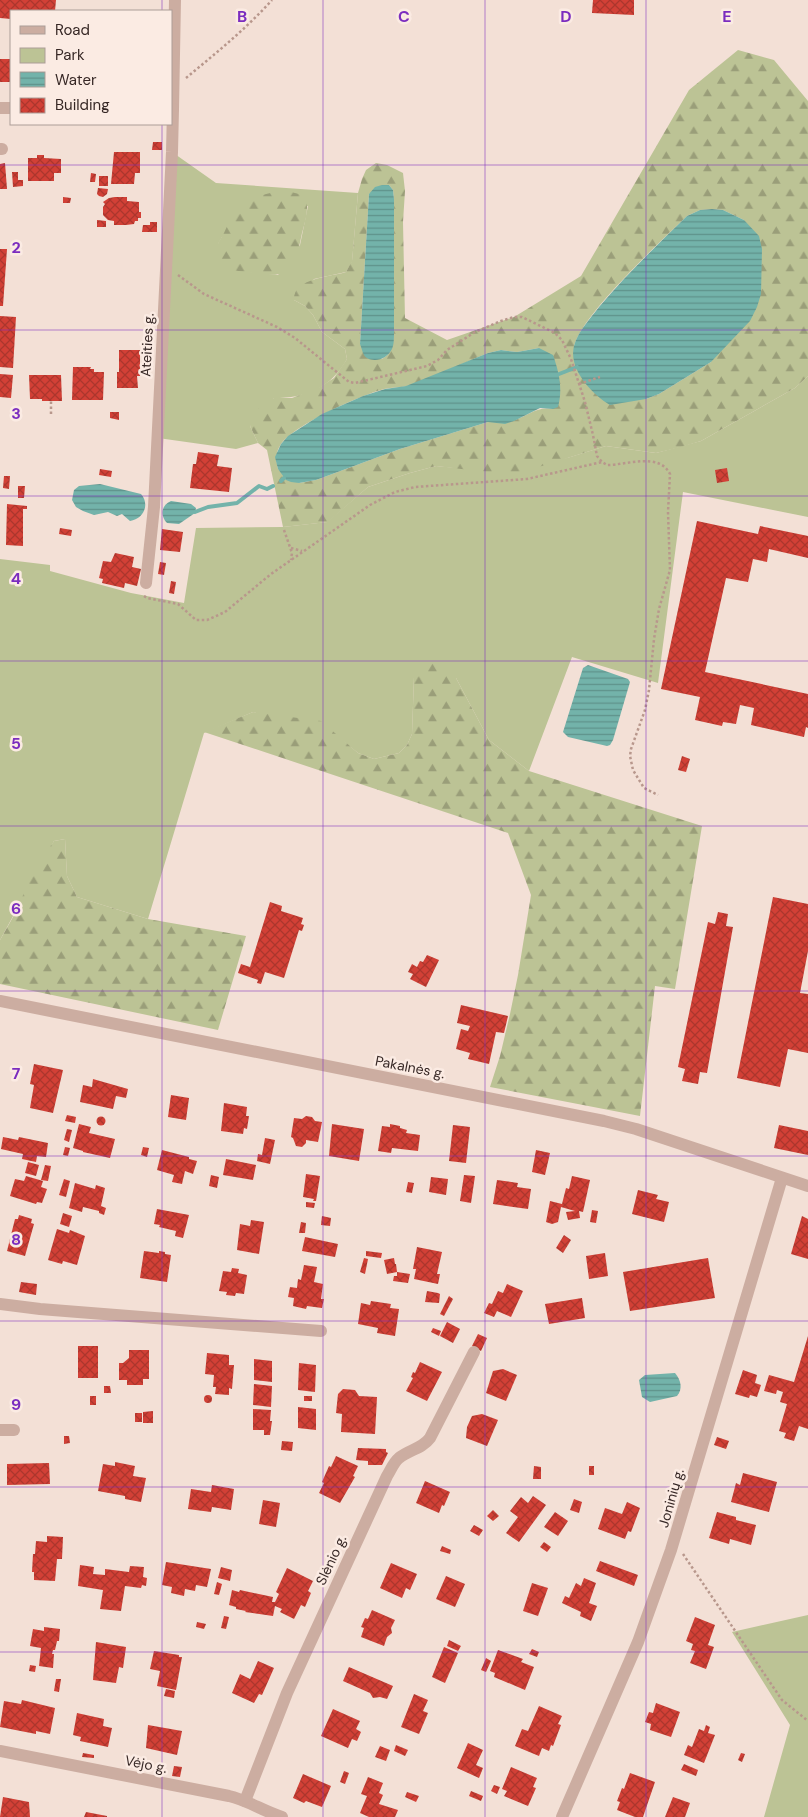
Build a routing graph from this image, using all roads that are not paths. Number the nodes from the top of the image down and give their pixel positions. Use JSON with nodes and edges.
{"nodes":[{"id":1,"x":175,"y":0,"type":"edge"},
{"id":2,"x":172,"y":109,"type":"edge"},
{"id":3,"x":171,"y":125,"type":"edge"},
{"id":4,"x":146,"y":583,"type":"road end"},
{"id":5,"x":0,"y":1001,"type":"edge"},
{"id":6,"x":782,"y":1178,"type":"junction"},
{"id":7,"x":808,"y":1186,"type":"edge"},
{"id":8,"x":0,"y":1304,"type":"edge"},
{"id":9,"x":321,"y":1331,"type":"dead end"},
{"id":10,"x":474,"y":1352,"type":"dead end"},
{"id":11,"x":0,"y":1430,"type":"edge"},
{"id":12,"x":14,"y":1430,"type":"dead end"},
{"id":13,"x":0,"y":1751,"type":"edge"},
{"id":14,"x":245,"y":1801,"type":"junction"},
{"id":15,"x":282,"y":1817,"type":"edge"},
{"id":16,"x":562,"y":1817,"type":"edge"}],
"edges":[{"from":1,"to":2,"type":"street","name":"Ateities g."},
{"from":3,"to":4,"type":"street","name":"Ateities g."},
{"from":5,"to":6,"type":"street","name":"Pakalnės g."},
{"from":6,"to":7,"type":"street","name":"Pakalnės g."},
{"from":6,"to":16,"type":"street","name":"Joninių g."},
{"from":8,"to":9,"type":"street"},
{"from":10,"to":14,"type":"street","name":"Slėnio g."},
{"from":11,"to":12,"type":"street"},
{"from":13,"to":14,"type":"street","name":"Vėjo g."},
{"from":14,"to":15,"type":"street","name":"Vėjo g."}]}
